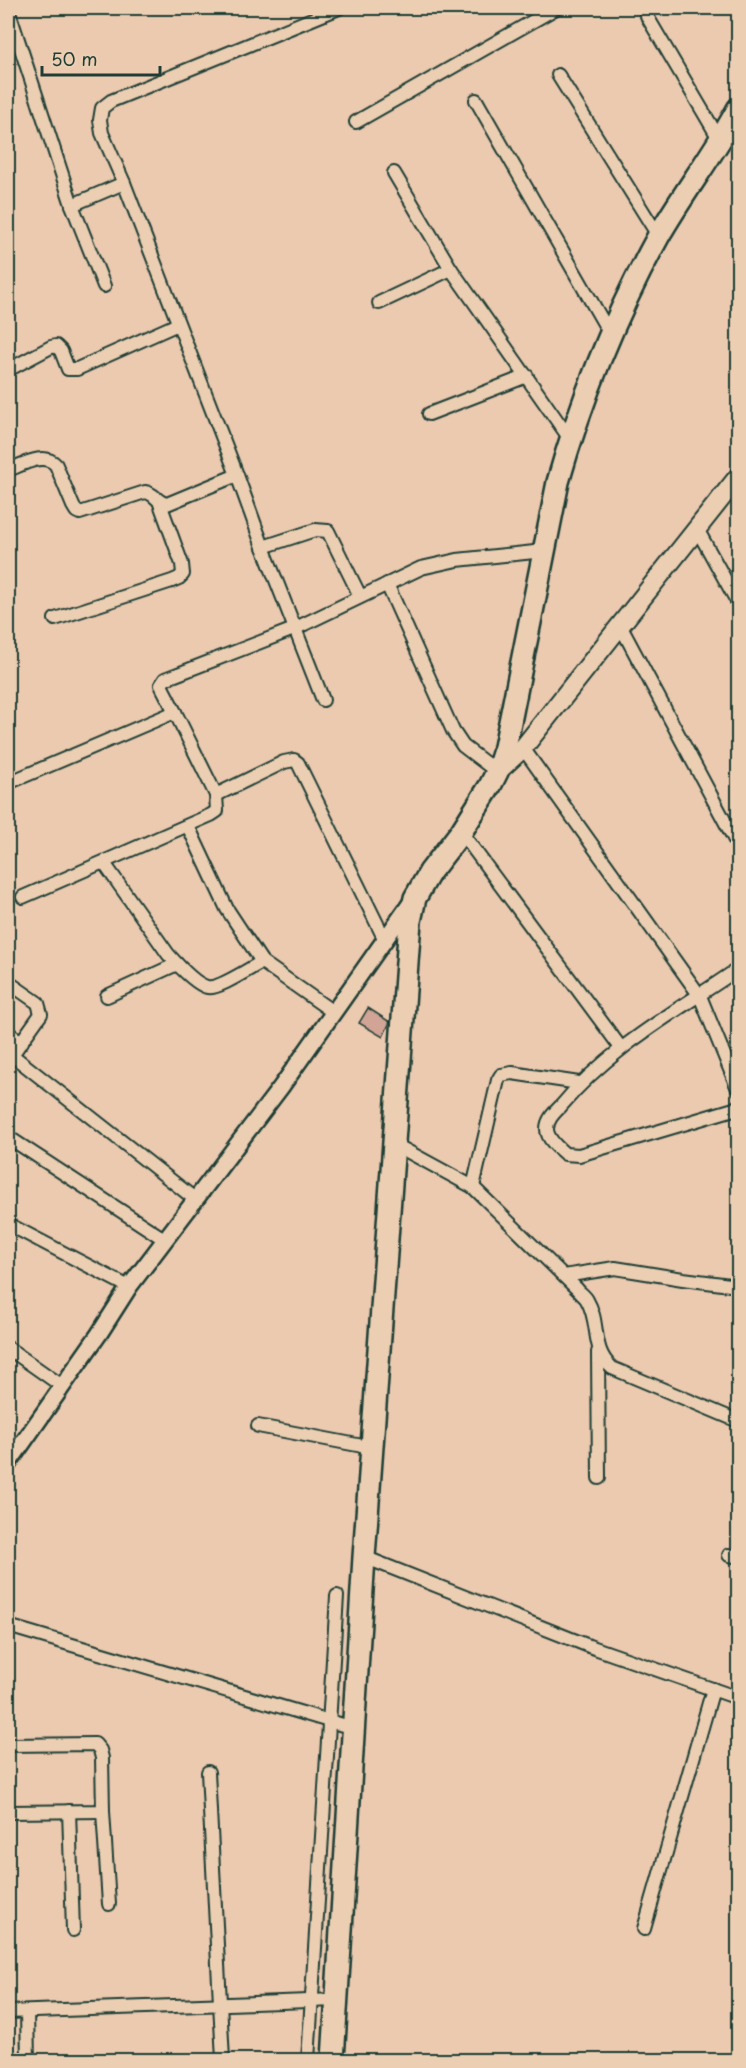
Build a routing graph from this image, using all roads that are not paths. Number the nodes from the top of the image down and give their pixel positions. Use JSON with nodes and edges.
{"nodes":[{"id":1,"x":339,"y":8,"type":"edge"},
{"id":2,"x":556,"y":8,"type":"edge"},
{"id":3,"x":644,"y":8,"type":"edge"},
{"id":4,"x":8,"y":9,"type":"edge"},
{"id":5,"x":558,"y":75,"type":"dead end"},
{"id":6,"x":476,"y":100,"type":"dead end"},
{"id":7,"x":738,"y":110,"type":"edge"},
{"id":8,"x":356,"y":122,"type":"dead end"},
{"id":9,"x":720,"y":142,"type":"junction"},
{"id":10,"x":394,"y":173,"type":"dead end"},
{"id":11,"x":124,"y":183,"type":"junction"},
{"id":12,"x":72,"y":205,"type":"junction"},
{"id":13,"x":658,"y":237,"type":"junction"},
{"id":14,"x":451,"y":269,"type":"junction"},
{"id":15,"x":104,"y":286,"type":"dead end"},
{"id":16,"x":379,"y":303,"type":"dead end"},
{"id":17,"x":178,"y":324,"type":"junction"},
{"id":18,"x":610,"y":334,"type":"junction"},
{"id":19,"x":8,"y":370,"type":"edge"},
{"id":20,"x":527,"y":376,"type":"junction"},
{"id":21,"x":429,"y":414,"type":"dead end"},
{"id":22,"x":570,"y":439,"type":"junction"},
{"id":23,"x":8,"y":470,"type":"edge"},
{"id":24,"x":237,"y":475,"type":"junction"},
{"id":25,"x":738,"y":477,"type":"edge"},
{"id":26,"x":159,"y":501,"type":"junction"},
{"id":27,"x":697,"y":529,"type":"junction"},
{"id":28,"x":262,"y":547,"type":"junction"},
{"id":29,"x":544,"y":551,"type":"junction"},
{"id":30,"x":387,"y":584,"type":"junction"},
{"id":31,"x":360,"y":596,"type":"junction"},
{"id":32,"x":738,"y":603,"type":"edge"},
{"id":33,"x":55,"y":619,"type":"dead end"},
{"id":34,"x":621,"y":627,"type":"junction"},
{"id":35,"x":294,"y":629,"type":"junction"},
{"id":36,"x":323,"y":700,"type":"dead end"},
{"id":37,"x":175,"y":712,"type":"junction"},
{"id":38,"x":523,"y":748,"type":"junction"},
{"id":39,"x":497,"y":772,"type":"junction"},
{"id":40,"x":8,"y":783,"type":"edge"},
{"id":41,"x":216,"y":795,"type":"junction"},
{"id":42,"x":188,"y":826,"type":"junction"},
{"id":43,"x":461,"y":832,"type":"junction"},
{"id":44,"x":738,"y":846,"type":"edge"},
{"id":45,"x":104,"y":863,"type":"junction"},
{"id":46,"x":23,"y":897,"type":"dead end"},
{"id":47,"x":415,"y":898,"type":"junction"},
{"id":48,"x":385,"y":940,"type":"junction"},
{"id":49,"x":262,"y":962,"type":"junction"},
{"id":50,"x":177,"y":964,"type":"junction"},
{"id":51,"x":738,"y":969,"type":"edge"},
{"id":52,"x":8,"y":982,"type":"edge"},
{"id":53,"x":107,"y":996,"type":"dead end"},
{"id":54,"x":700,"y":996,"type":"junction"},
{"id":55,"x":333,"y":1012,"type":"junction"},
{"id":56,"x":8,"y":1033,"type":"edge"},
{"id":57,"x":22,"y":1042,"type":"junction"},
{"id":58,"x":621,"y":1047,"type":"junction"},
{"id":59,"x":10,"y":1058,"type":"edge"},
{"id":60,"x":579,"y":1083,"type":"junction"},
{"id":61,"x":738,"y":1089,"type":"edge"},
{"id":62,"x":738,"y":1106,"type":"edge"},
{"id":63,"x":8,"y":1137,"type":"edge"},
{"id":64,"x":394,"y":1144,"type":"junction"},
{"id":65,"x":473,"y":1187,"type":"junction"},
{"id":66,"x":196,"y":1200,"type":"junction"},
{"id":67,"x":8,"y":1224,"type":"edge"},
{"id":68,"x":164,"y":1239,"type":"junction"},
{"id":69,"x":564,"y":1276,"type":"junction"},
{"id":70,"x":738,"y":1286,"type":"edge"},
{"id":71,"x":129,"y":1287,"type":"junction"},
{"id":72,"x":598,"y":1347,"type":"junction"},
{"id":73,"x":8,"y":1348,"type":"edge"},
{"id":74,"x":62,"y":1386,"type":"junction"},
{"id":75,"x":738,"y":1421,"type":"edge"},
{"id":76,"x":258,"y":1426,"type":"dead end"},
{"id":77,"x":373,"y":1448,"type":"junction"},
{"id":78,"x":8,"y":1464,"type":"edge"},
{"id":79,"x":599,"y":1478,"type":"dead end"},
{"id":80,"x":364,"y":1557,"type":"junction"},
{"id":81,"x":337,"y":1596,"type":"dead end"},
{"id":82,"x":8,"y":1626,"type":"edge"},
{"id":83,"x":713,"y":1689,"type":"junction"},
{"id":84,"x":738,"y":1698,"type":"edge"},
{"id":85,"x":328,"y":1720,"type":"junction"},
{"id":86,"x":353,"y":1728,"type":"junction"},
{"id":87,"x":8,"y":1745,"type":"edge"},
{"id":88,"x":208,"y":1772,"type":"dead end"},
{"id":89,"x":103,"y":1810,"type":"junction"},
{"id":90,"x":69,"y":1811,"type":"junction"},
{"id":91,"x":8,"y":1812,"type":"edge"},
{"id":92,"x":109,"y":1904,"type":"dead end"},
{"id":93,"x":645,"y":1929,"type":"dead end"},
{"id":94,"x":74,"y":1930,"type":"dead end"},
{"id":95,"x":336,"y":2000,"type":"junction"},
{"id":96,"x":312,"y":2001,"type":"junction"},
{"id":97,"x":219,"y":2003,"type":"junction"},
{"id":98,"x":8,"y":2012,"type":"edge"},
{"id":99,"x":27,"y":2012,"type":"junction"},
{"id":100,"x":28,"y":2061,"type":"edge"},
{"id":101,"x":223,"y":2061,"type":"edge"},
{"id":102,"x":308,"y":2061,"type":"edge"},
{"id":103,"x":333,"y":2061,"type":"edge"}],
"edges":[{"from":1,"to":11,"type":"street"},
{"from":2,"to":8,"type":"street"},
{"from":3,"to":9,"type":"street"},
{"from":4,"to":12,"type":"street"},
{"from":5,"to":13,"type":"street"},
{"from":6,"to":18,"type":"street"},
{"from":7,"to":9,"type":"highway"},
{"from":9,"to":13,"type":"highway"},
{"from":10,"to":14,"type":"street"},
{"from":11,"to":12,"type":"street"},
{"from":11,"to":17,"type":"street"},
{"from":12,"to":15,"type":"street"},
{"from":13,"to":18,"type":"highway"},
{"from":14,"to":16,"type":"street"},
{"from":14,"to":20,"type":"street"},
{"from":17,"to":19,"type":"street"},
{"from":17,"to":24,"type":"street"},
{"from":18,"to":22,"type":"highway"},
{"from":20,"to":21,"type":"street"},
{"from":20,"to":22,"type":"street"},
{"from":22,"to":29,"type":"highway"},
{"from":23,"to":26,"type":"street"},
{"from":24,"to":26,"type":"street"},
{"from":24,"to":28,"type":"street"},
{"from":25,"to":27,"type":"main road"},
{"from":26,"to":33,"type":"street"},
{"from":27,"to":32,"type":"street"},
{"from":27,"to":34,"type":"main road"},
{"from":28,"to":31,"type":"street"},
{"from":28,"to":35,"type":"street"},
{"from":29,"to":30,"type":"street"},
{"from":29,"to":39,"type":"highway"},
{"from":30,"to":31,"type":"street"},
{"from":30,"to":39,"type":"street"},
{"from":31,"to":35,"type":"street"},
{"from":34,"to":38,"type":"main road"},
{"from":34,"to":44,"type":"street"},
{"from":35,"to":36,"type":"street"},
{"from":35,"to":37,"type":"street"},
{"from":37,"to":40,"type":"street"},
{"from":37,"to":41,"type":"street"},
{"from":38,"to":39,"type":"main road"},
{"from":38,"to":54,"type":"street"},
{"from":39,"to":43,"type":"highway"},
{"from":41,"to":42,"type":"street"},
{"from":41,"to":48,"type":"street"},
{"from":42,"to":45,"type":"street"},
{"from":42,"to":49,"type":"street"},
{"from":43,"to":47,"type":"highway"},
{"from":43,"to":58,"type":"street"},
{"from":45,"to":46,"type":"street"},
{"from":45,"to":50,"type":"street"},
{"from":47,"to":48,"type":"street"},
{"from":47,"to":64,"type":"highway"},
{"from":48,"to":55,"type":"street"},
{"from":49,"to":50,"type":"street"},
{"from":49,"to":55,"type":"street"},
{"from":50,"to":53,"type":"street"},
{"from":51,"to":54,"type":"street"},
{"from":52,"to":57,"type":"street"},
{"from":54,"to":58,"type":"street"},
{"from":54,"to":61,"type":"street"},
{"from":55,"to":66,"type":"street"},
{"from":56,"to":57,"type":"street"},
{"from":57,"to":59,"type":"street"},
{"from":58,"to":60,"type":"street"},
{"from":59,"to":66,"type":"street"},
{"from":60,"to":62,"type":"street"},
{"from":60,"to":65,"type":"street"},
{"from":63,"to":68,"type":"street"},
{"from":64,"to":65,"type":"street"},
{"from":64,"to":77,"type":"highway"},
{"from":65,"to":69,"type":"street"},
{"from":66,"to":68,"type":"street"},
{"from":67,"to":71,"type":"street"},
{"from":68,"to":71,"type":"street"},
{"from":69,"to":70,"type":"street"},
{"from":69,"to":72,"type":"street"},
{"from":71,"to":74,"type":"street"},
{"from":72,"to":75,"type":"street"},
{"from":72,"to":79,"type":"street"},
{"from":73,"to":74,"type":"street"},
{"from":74,"to":78,"type":"street"},
{"from":76,"to":77,"type":"street"},
{"from":77,"to":80,"type":"highway"},
{"from":80,"to":83,"type":"street"},
{"from":80,"to":86,"type":"highway"},
{"from":81,"to":85,"type":"street"},
{"from":82,"to":85,"type":"street"},
{"from":83,"to":84,"type":"street"},
{"from":83,"to":93,"type":"street"},
{"from":85,"to":86,"type":"street"},
{"from":85,"to":96,"type":"street"},
{"from":86,"to":95,"type":"highway"},
{"from":87,"to":89,"type":"street"},
{"from":88,"to":97,"type":"street"},
{"from":89,"to":90,"type":"street"},
{"from":89,"to":92,"type":"street"},
{"from":90,"to":91,"type":"street"},
{"from":90,"to":94,"type":"street"},
{"from":95,"to":96,"type":"street"},
{"from":95,"to":103,"type":"highway"},
{"from":96,"to":97,"type":"street"},
{"from":96,"to":102,"type":"street"},
{"from":97,"to":99,"type":"street"},
{"from":97,"to":101,"type":"street"},
{"from":98,"to":99,"type":"street"},
{"from":99,"to":100,"type":"street"}]}
